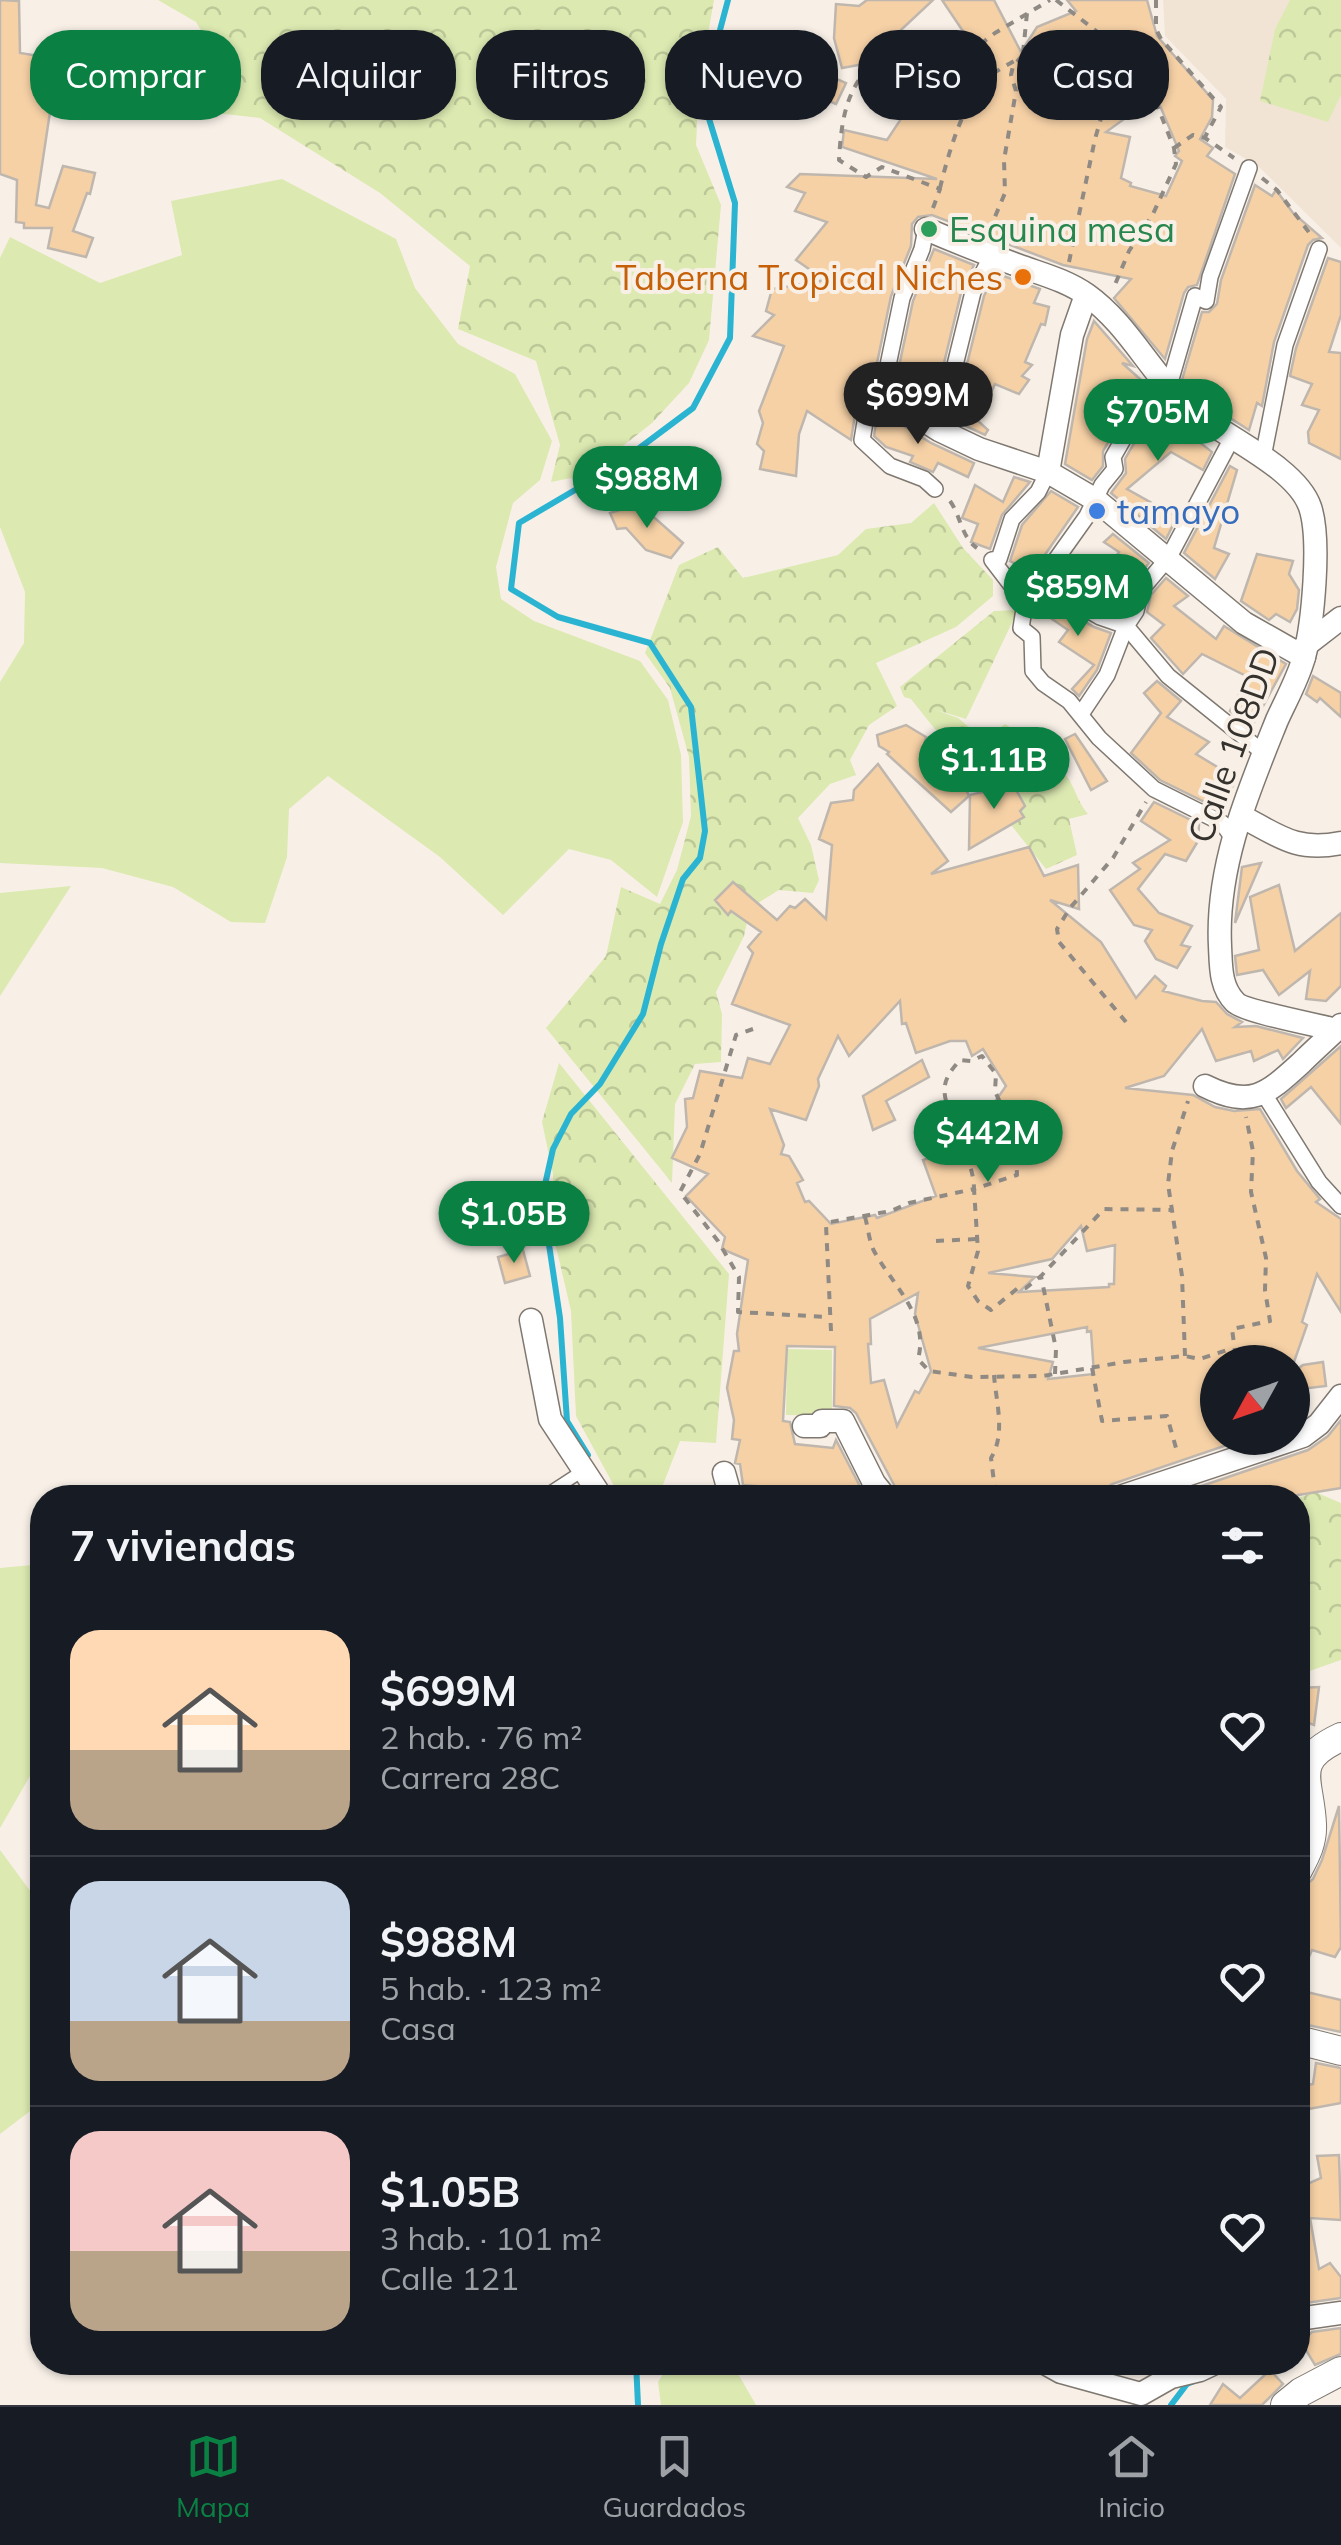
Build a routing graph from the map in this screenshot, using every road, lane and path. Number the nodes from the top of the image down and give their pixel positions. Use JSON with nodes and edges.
{"nodes":[{"id":1,"x":1053,"y":0,"type":"edge"},
{"id":2,"x":1156,"y":0,"type":"edge"},
{"id":3,"x":1027,"y":13,"type":"junction"},
{"id":4,"x":1025,"y":30,"type":"edge"},
{"id":5,"x":1098,"y":30,"type":"edge"},
{"id":6,"x":1017,"y":59,"type":"edge"},
{"id":7,"x":1017,"y":62,"type":"edge"},
{"id":8,"x":1100,"y":120,"type":"edge"},
{"id":9,"x":1163,"y":120,"type":"edge"},
{"id":10,"x":1205,"y":138,"type":"junction"},
{"id":11,"x":1174,"y":150,"type":"junction"},
{"id":12,"x":1249,"y":168,"type":"junction"},
{"id":13,"x":940,"y":189,"type":"junction"},
{"id":14,"x":926,"y":229,"type":"junction"},
{"id":15,"x":1320,"y":248,"type":"joint"},
{"id":16,"x":986,"y":253,"type":"junction"},
{"id":17,"x":1064,"y":282,"type":"junction"},
{"id":18,"x":1095,"y":302,"type":"junction"},
{"id":19,"x":1169,"y":386,"type":"junction"},
{"id":20,"x":882,"y":394,"type":"junction"},
{"id":21,"x":939,"y":430,"type":"junction"},
{"id":22,"x":1232,"y":438,"type":"junction"},
{"id":23,"x":1263,"y":457,"type":"junction"},
{"id":24,"x":1048,"y":472,"type":"junction"},
{"id":25,"x":935,"y":488,"type":"joint"},
{"id":26,"x":1096,"y":500,"type":"junction"},
{"id":27,"x":1168,"y":557,"type":"junction"},
{"id":28,"x":992,"y":560,"type":"junction"},
{"id":29,"x":1040,"y":582,"type":"junction"},
{"id":30,"x":1025,"y":603,"type":"junction"},
{"id":31,"x":1341,"y":618,"type":"edge"},
{"id":32,"x":1126,"y":626,"type":"junction"},
{"id":33,"x":1305,"y":651,"type":"junction"},
{"id":34,"x":1080,"y":714,"type":"junction"},
{"id":35,"x":1265,"y":754,"type":"junction"},
{"id":36,"x":1154,"y":790,"type":"junction"},
{"id":37,"x":1237,"y":827,"type":"junction"},
{"id":38,"x":1341,"y":843,"type":"edge"},
{"id":39,"x":1126,"y":1022,"type":"dead end"},
{"id":40,"x":1338,"y":1028,"type":"edge"},
{"id":41,"x":753,"y":1029,"type":"dead end"},
{"id":42,"x":1205,"y":1086,"type":"joint"},
{"id":43,"x":1253,"y":1096,"type":"junction"},
{"id":44,"x":974,"y":1189,"type":"junction"},
{"id":45,"x":1341,"y":1206,"type":"edge"},
{"id":46,"x":1170,"y":1210,"type":"junction"},
{"id":47,"x":865,"y":1215,"type":"junction"},
{"id":48,"x":978,"y":1240,"type":"junction"},
{"id":49,"x":936,"y":1241,"type":"dead end"},
{"id":50,"x":1041,"y":1276,"type":"junction"},
{"id":51,"x":829,"y":1318,"type":"junction"},
{"id":52,"x":530,"y":1320,"type":"dead end"},
{"id":53,"x":832,"y":1331,"type":"dead end"},
{"id":54,"x":1233,"y":1345,"type":"edge"},
{"id":55,"x":1185,"y":1356,"type":"junction"},
{"id":56,"x":1200,"y":1358,"type":"edge"},
{"id":57,"x":1092,"y":1368,"type":"junction"},
{"id":58,"x":1055,"y":1374,"type":"junction"},
{"id":59,"x":994,"y":1375,"type":"junction"},
{"id":60,"x":1341,"y":1396,"type":"edge"},
{"id":61,"x":804,"y":1426,"type":"dead end"},
{"id":62,"x":586,"y":1468,"type":"junction"},
{"id":63,"x":1201,"y":1469,"type":"junction"},
{"id":64,"x":724,"y":1473,"type":"dead end"},
{"id":65,"x":561,"y":1485,"type":"edge"},
{"id":66,"x":595,"y":1485,"type":"edge"},
{"id":67,"x":727,"y":1485,"type":"edge"},
{"id":68,"x":876,"y":1485,"type":"edge"},
{"id":69,"x":995,"y":1485,"type":"edge"},
{"id":70,"x":1155,"y":1485,"type":"edge"},
{"id":71,"x":1341,"y":1737,"type":"edge"},
{"id":72,"x":1310,"y":1759,"type":"edge"},
{"id":73,"x":1310,"y":1815,"type":"edge"},
{"id":74,"x":1310,"y":1841,"type":"edge"},
{"id":75,"x":1310,"y":2043,"type":"edge"},
{"id":76,"x":1341,"y":2050,"type":"edge"},
{"id":77,"x":1341,"y":2313,"type":"edge"},
{"id":78,"x":1310,"y":2317,"type":"edge"},
{"id":79,"x":1341,"y":2372,"type":"edge"},
{"id":80,"x":1072,"y":2375,"type":"edge"},
{"id":81,"x":1176,"y":2375,"type":"edge"},
{"id":82,"x":1285,"y":2405,"type":"edge"}],
"edges":[{"from":1,"to":3,"type":"path"},
{"from":1,"to":5,"type":"path"},
{"from":2,"to":10,"type":"path"},
{"from":3,"to":4,"type":"path"},
{"from":3,"to":13,"type":"path"},
{"from":6,"to":13,"type":"path"},
{"from":7,"to":16,"type":"path"},
{"from":8,"to":17,"type":"path"},
{"from":9,"to":11,"type":"path"},
{"from":10,"to":11,"type":"path"},
{"from":10,"to":12,"type":"path"},
{"from":11,"to":18,"type":"path"},
{"from":12,"to":15,"type":"path"},
{"from":12,"to":19,"type":"street"},
{"from":13,"to":14,"type":"path"},
{"from":14,"to":16,"type":"street","name":"Calle 108DD"},
{"from":14,"to":20,"type":"street"},
{"from":15,"to":23,"type":"street"},
{"from":16,"to":17,"type":"street","name":"Calle 108DD"},
{"from":16,"to":21,"type":"street"},
{"from":17,"to":18,"type":"street","name":"Calle 108DD"},
{"from":18,"to":19,"type":"street","name":"Calle 108DD"},
{"from":18,"to":24,"type":"street"},
{"from":19,"to":22,"type":"street","name":"Calle 108DD"},
{"from":19,"to":26,"type":"street"},
{"from":20,"to":21,"type":"street"},
{"from":20,"to":25,"type":"street"},
{"from":21,"to":24,"type":"street"},
{"from":22,"to":23,"type":"street","name":"Calle 108DD"},
{"from":22,"to":27,"type":"street"},
{"from":23,"to":33,"type":"street","name":"Calle 108DD"},
{"from":24,"to":26,"type":"street"},
{"from":24,"to":28,"type":"street"},
{"from":25,"to":28,"type":"path"},
{"from":26,"to":27,"type":"street"},
{"from":26,"to":29,"type":"street"},
{"from":27,"to":32,"type":"street"},
{"from":27,"to":33,"type":"street"},
{"from":28,"to":30,"type":"street"},
{"from":29,"to":30,"type":"street"},
{"from":29,"to":32,"type":"street"},
{"from":30,"to":34,"type":"street"},
{"from":31,"to":33,"type":"street"},
{"from":32,"to":34,"type":"street"},
{"from":32,"to":35,"type":"street"},
{"from":33,"to":35,"type":"street","name":"Calle 108DD"},
{"from":34,"to":36,"type":"street"},
{"from":35,"to":37,"type":"street","name":"Calle 108DD"},
{"from":36,"to":37,"type":"street"},
{"from":36,"to":39,"type":"path"},
{"from":37,"to":38,"type":"street"},
{"from":37,"to":40,"type":"street","name":"Calle 108DD"},
{"from":40,"to":43,"type":"street"},
{"from":41,"to":51,"type":"path"},
{"from":42,"to":43,"type":"street"},
{"from":42,"to":46,"type":"path"},
{"from":43,"to":45,"type":"street"},
{"from":43,"to":54,"type":"path"},
{"from":44,"to":44,"type":"path"},
{"from":44,"to":47,"type":"path"},
{"from":44,"to":48,"type":"path"},
{"from":46,"to":50,"type":"path"},
{"from":46,"to":55,"type":"path"},
{"from":47,"to":51,"type":"path"},
{"from":47,"to":59,"type":"path"},
{"from":48,"to":49,"type":"path"},
{"from":48,"to":50,"type":"path"},
{"from":50,"to":58,"type":"path"},
{"from":51,"to":53,"type":"path"},
{"from":52,"to":62,"type":"street"},
{"from":55,"to":56,"type":"path"},
{"from":55,"to":57,"type":"path"},
{"from":57,"to":58,"type":"path"},
{"from":57,"to":63,"type":"path"},
{"from":58,"to":59,"type":"path"},
{"from":59,"to":69,"type":"path"},
{"from":60,"to":63,"type":"street"},
{"from":61,"to":68,"type":"street"},
{"from":62,"to":65,"type":"lane"},
{"from":62,"to":66,"type":"street"},
{"from":63,"to":70,"type":"street"},
{"from":64,"to":67,"type":"street"},
{"from":71,"to":72,"type":"street"},
{"from":73,"to":74,"type":"street"},
{"from":75,"to":76,"type":"street"},
{"from":77,"to":78,"type":"street"},
{"from":79,"to":82,"type":"street"},
{"from":80,"to":81,"type":"street"}]}
